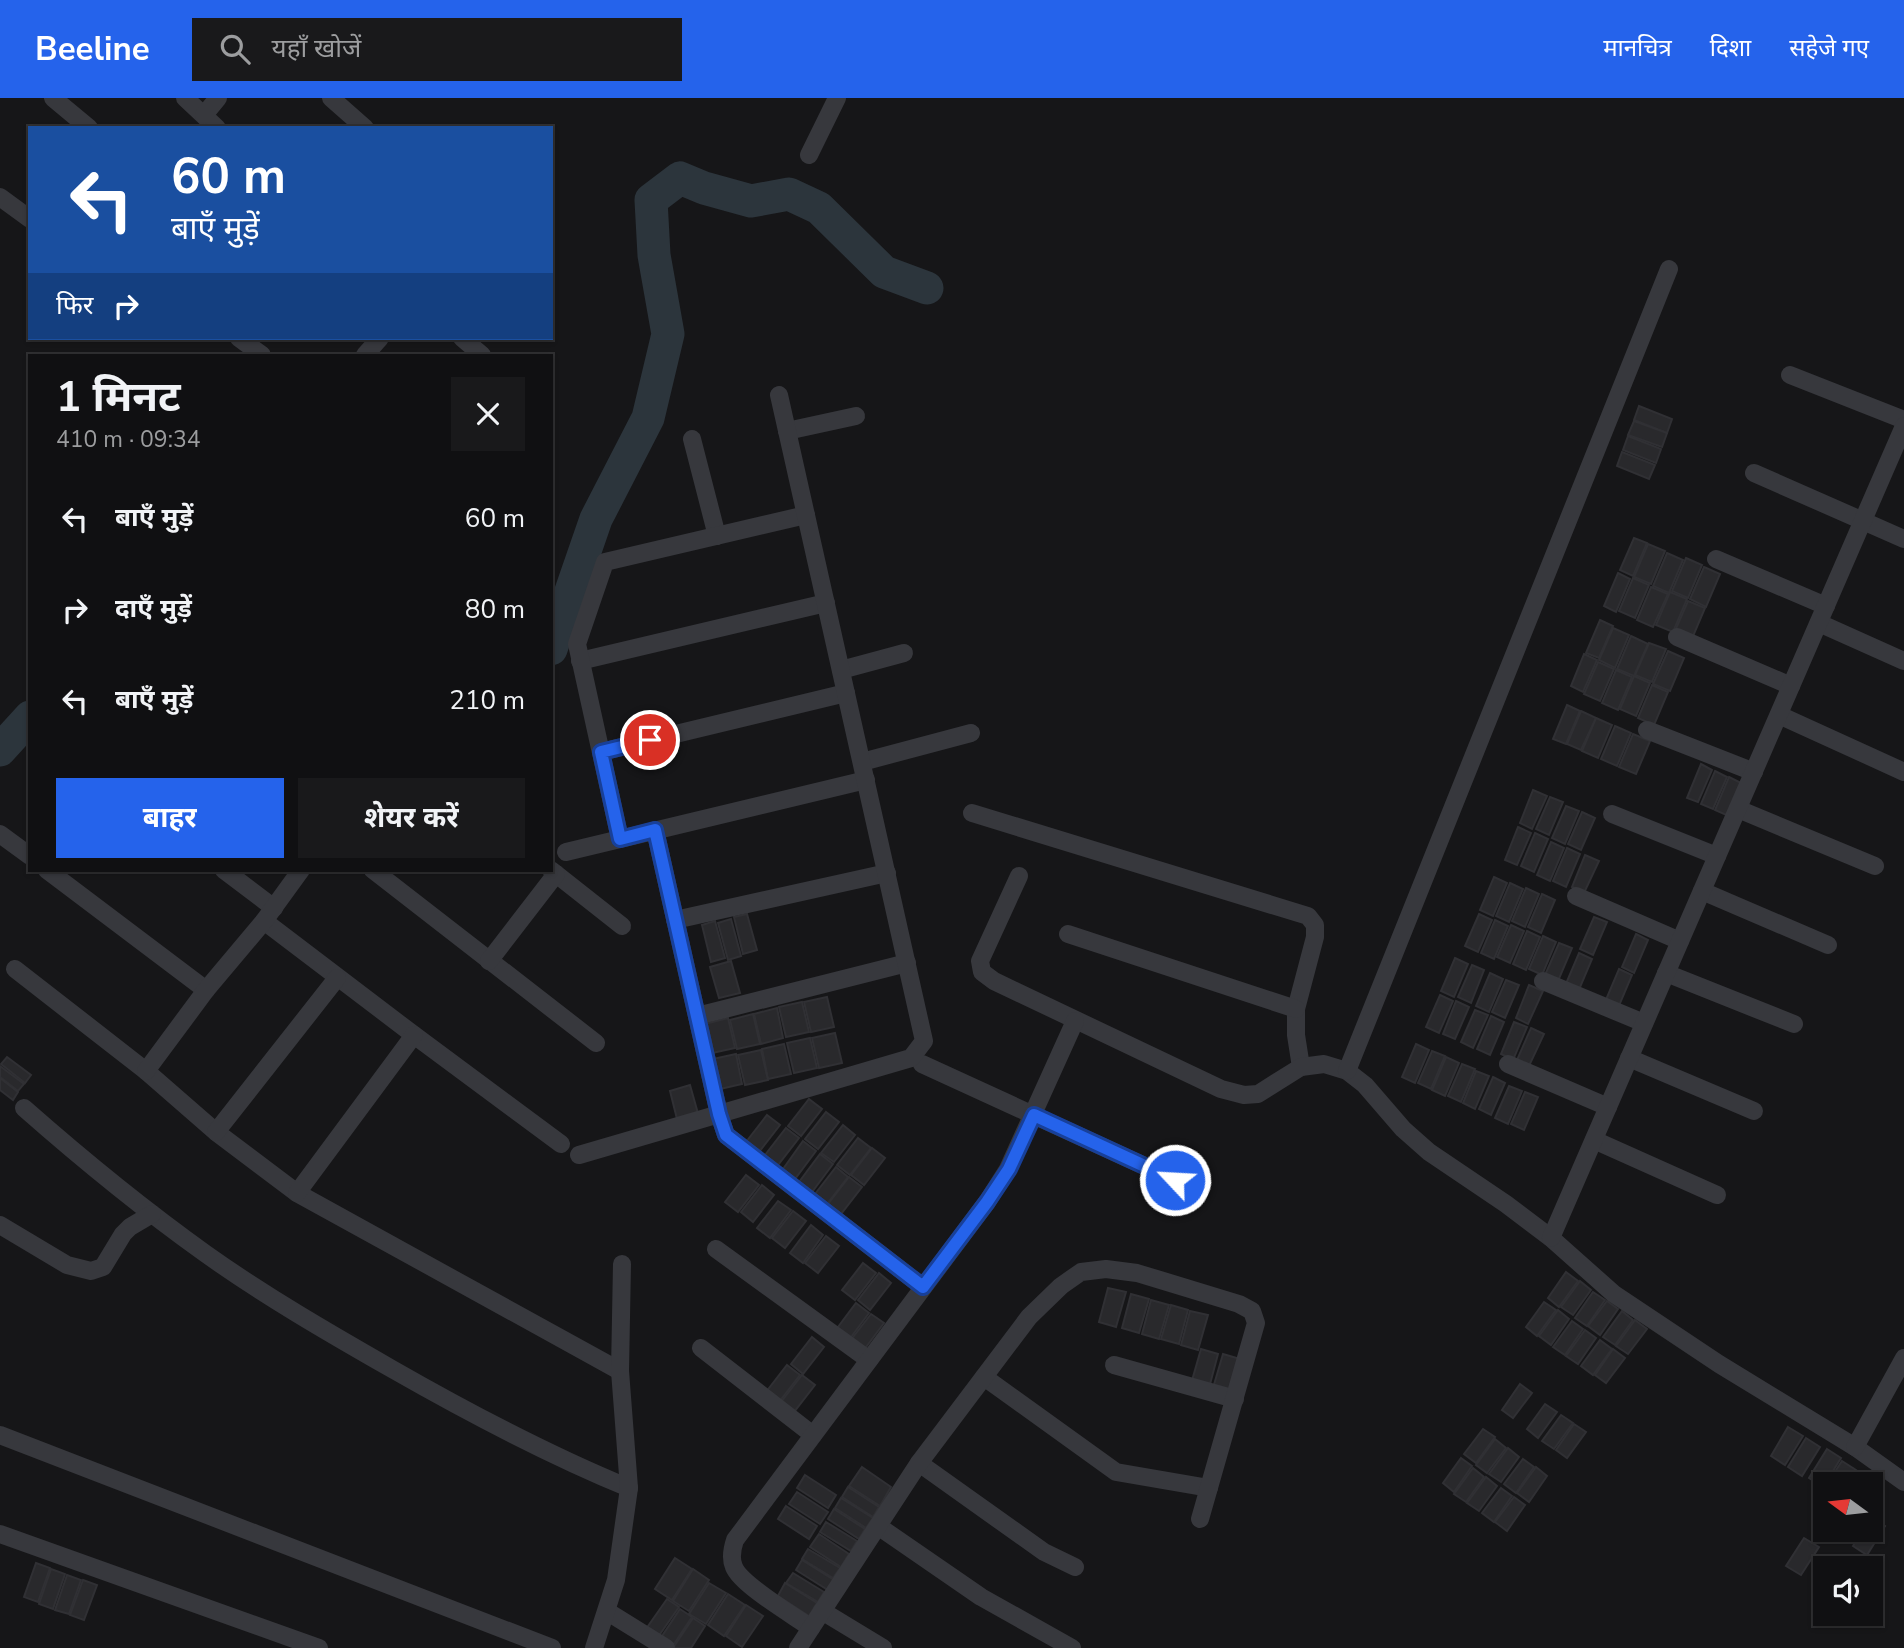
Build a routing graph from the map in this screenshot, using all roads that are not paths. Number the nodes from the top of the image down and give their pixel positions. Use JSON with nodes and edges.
{"nodes":[{"id":1,"x":53,"y":98,"type":"edge"},
{"id":2,"x":185,"y":98,"type":"edge"},
{"id":3,"x":218,"y":98,"type":"edge"},
{"id":4,"x":331,"y":98,"type":"edge"},
{"id":5,"x":837,"y":98,"type":"edge"},
{"id":6,"x":210,"y":122,"type":"edge"},
{"id":7,"x":87,"y":126,"type":"edge"},
{"id":8,"x":363,"y":126,"type":"edge"},
{"id":9,"x":809,"y":155,"type":"dead end"},
{"id":10,"x":0,"y":197,"type":"edge"},
{"id":11,"x":28,"y":218,"type":"edge"},
{"id":12,"x":1670,"y":269,"type":"dead end"},
{"id":13,"x":378,"y":340,"type":"edge"},
{"id":14,"x":464,"y":340,"type":"edge"},
{"id":15,"x":366,"y":354,"type":"edge"},
{"id":16,"x":481,"y":354,"type":"edge"},
{"id":17,"x":1790,"y":375,"type":"dead end"},
{"id":18,"x":779,"y":395,"type":"dead end"},
{"id":19,"x":856,"y":416,"type":"dead end"},
{"id":20,"x":1904,"y":420,"type":"edge"},
{"id":21,"x":1904,"y":426,"type":"edge"},
{"id":22,"x":787,"y":431,"type":"junction"},
{"id":23,"x":692,"y":439,"type":"dead end"},
{"id":24,"x":1754,"y":473,"type":"dead end"},
{"id":25,"x":806,"y":515,"type":"junction"},
{"id":26,"x":1863,"y":520,"type":"junction"},
{"id":27,"x":717,"y":536,"type":"junction"},
{"id":28,"x":1904,"y":539,"type":"edge"},
{"id":29,"x":1716,"y":559,"type":"dead end"},
{"id":30,"x":826,"y":603,"type":"junction"},
{"id":31,"x":1826,"y":606,"type":"junction"},
{"id":32,"x":1819,"y":623,"type":"junction"},
{"id":33,"x":1677,"y":637,"type":"dead end"},
{"id":34,"x":904,"y":653,"type":"dead end"},
{"id":35,"x":580,"y":661,"type":"junction"},
{"id":36,"x":1904,"y":661,"type":"edge"},
{"id":37,"x":841,"y":670,"type":"junction"},
{"id":38,"x":1791,"y":686,"type":"junction"},
{"id":39,"x":846,"y":692,"type":"junction"},
{"id":40,"x":1779,"y":715,"type":"junction"},
{"id":41,"x":1647,"y":730,"type":"dead end"},
{"id":42,"x":971,"y":733,"type":"dead end"},
{"id":43,"x":601,"y":752,"type":"junction"},
{"id":44,"x":864,"y":771,"type":"junction"},
{"id":45,"x":1754,"y":772,"type":"junction"},
{"id":46,"x":1904,"y":772,"type":"edge"},
{"id":47,"x":1738,"y":808,"type":"junction"},
{"id":48,"x":972,"y":813,"type":"dead end"},
{"id":49,"x":1612,"y":814,"type":"dead end"},
{"id":50,"x":655,"y":830,"type":"junction"},
{"id":51,"x":0,"y":834,"type":"edge"},
{"id":52,"x":620,"y":839,"type":"junction"},
{"id":53,"x":566,"y":852,"type":"dead end"},
{"id":54,"x":28,"y":855,"type":"edge"},
{"id":55,"x":1717,"y":856,"type":"junction"},
{"id":56,"x":1875,"y":866,"type":"dead end"},
{"id":57,"x":50,"y":872,"type":"edge"},
{"id":58,"x":226,"y":872,"type":"edge"},
{"id":59,"x":300,"y":872,"type":"edge"},
{"id":60,"x":376,"y":872,"type":"edge"},
{"id":61,"x":553,"y":872,"type":"edge"},
{"id":62,"x":887,"y":873,"type":"junction"},
{"id":63,"x":1019,"y":876,"type":"dead end"},
{"id":64,"x":1702,"y":891,"type":"junction"},
{"id":65,"x":1576,"y":896,"type":"dead end"},
{"id":66,"x":269,"y":914,"type":"junction"},
{"id":67,"x":675,"y":920,"type":"junction"},
{"id":68,"x":622,"y":926,"type":"dead end"},
{"id":69,"x":1068,"y":934,"type":"dead end"},
{"id":70,"x":1680,"y":941,"type":"junction"},
{"id":71,"x":1828,"y":945,"type":"dead end"},
{"id":72,"x":489,"y":961,"type":"junction"},
{"id":73,"x":907,"y":963,"type":"junction"},
{"id":74,"x":15,"y":969,"type":"dead end"},
{"id":75,"x":1666,"y":973,"type":"junction"},
{"id":76,"x":337,"y":978,"type":"junction"},
{"id":77,"x":1543,"y":981,"type":"dead end"},
{"id":78,"x":206,"y":990,"type":"junction"},
{"id":79,"x":1296,"y":1009,"type":"junction"},
{"id":80,"x":697,"y":1016,"type":"junction"},
{"id":81,"x":1075,"y":1021,"type":"junction"},
{"id":82,"x":1644,"y":1023,"type":"junction"},
{"id":83,"x":1794,"y":1024,"type":"dead end"},
{"id":84,"x":414,"y":1035,"type":"junction"},
{"id":85,"x":596,"y":1043,"type":"dead end"},
{"id":86,"x":1629,"y":1058,"type":"junction"},
{"id":87,"x":922,"y":1064,"type":"dead end"},
{"id":88,"x":1508,"y":1064,"type":"dead end"},
{"id":89,"x":1301,"y":1067,"type":"junction"},
{"id":90,"x":145,"y":1071,"type":"junction"},
{"id":91,"x":1348,"y":1071,"type":"junction"},
{"id":92,"x":1608,"y":1107,"type":"junction"},
{"id":93,"x":24,"y":1108,"type":"dead end"},
{"id":94,"x":1754,"y":1111,"type":"dead end"},
{"id":95,"x":719,"y":1114,"type":"junction"},
{"id":96,"x":1034,"y":1115,"type":"junction"},
{"id":97,"x":216,"y":1132,"type":"junction"},
{"id":98,"x":1594,"y":1140,"type":"junction"},
{"id":99,"x":561,"y":1143,"type":"dead end"},
{"id":100,"x":579,"y":1155,"type":"dead end"},
{"id":101,"x":1175,"y":1180,"type":"dead end"},
{"id":102,"x":297,"y":1192,"type":"junction"},
{"id":103,"x":1717,"y":1195,"type":"dead end"},
{"id":104,"x":152,"y":1214,"type":"junction"},
{"id":105,"x":0,"y":1225,"type":"edge"},
{"id":106,"x":1551,"y":1238,"type":"junction"},
{"id":107,"x":716,"y":1249,"type":"dead end"},
{"id":108,"x":622,"y":1264,"type":"dead end"},
{"id":109,"x":923,"y":1287,"type":"junction"},
{"id":110,"x":701,"y":1348,"type":"dead end"},
{"id":111,"x":1904,"y":1358,"type":"edge"},
{"id":112,"x":869,"y":1360,"type":"junction"},
{"id":113,"x":1114,"y":1365,"type":"dead end"},
{"id":114,"x":620,"y":1371,"type":"junction"},
{"id":115,"x":984,"y":1377,"type":"junction"},
{"id":116,"x":1235,"y":1399,"type":"junction"},
{"id":117,"x":0,"y":1434,"type":"edge"},
{"id":118,"x":813,"y":1435,"type":"junction"},
{"id":119,"x":1855,"y":1447,"type":"junction"},
{"id":120,"x":919,"y":1463,"type":"junction"},
{"id":121,"x":1904,"y":1482,"type":"edge"},
{"id":122,"x":629,"y":1488,"type":"junction"},
{"id":123,"x":1209,"y":1488,"type":"junction"},
{"id":124,"x":1200,"y":1519,"type":"dead end"},
{"id":125,"x":878,"y":1526,"type":"junction"},
{"id":126,"x":0,"y":1534,"type":"edge"},
{"id":127,"x":1075,"y":1566,"type":"dead end"},
{"id":128,"x":822,"y":1611,"type":"junction"},
{"id":129,"x":608,"y":1612,"type":"junction"},
{"id":130,"x":811,"y":1628,"type":"junction"},
{"id":131,"x":319,"y":1648,"type":"edge"},
{"id":132,"x":552,"y":1648,"type":"edge"},
{"id":133,"x":594,"y":1648,"type":"edge"},
{"id":134,"x":666,"y":1648,"type":"edge"},
{"id":135,"x":798,"y":1648,"type":"edge"},
{"id":136,"x":883,"y":1648,"type":"edge"},
{"id":137,"x":1072,"y":1648,"type":"edge"}],
"edges":[{"from":1,"to":7,"type":"street"},
{"from":2,"to":6,"type":"street"},
{"from":3,"to":6,"type":"street"},
{"from":4,"to":8,"type":"street"},
{"from":5,"to":9,"type":"street"},
{"from":10,"to":11,"type":"street"},
{"from":12,"to":91,"type":"street"},
{"from":13,"to":15,"type":"street"},
{"from":14,"to":16,"type":"street"},
{"from":17,"to":20,"type":"street"},
{"from":18,"to":22,"type":"street"},
{"from":19,"to":22,"type":"street"},
{"from":21,"to":26,"type":"street"},
{"from":22,"to":25,"type":"street"},
{"from":23,"to":27,"type":"street"},
{"from":24,"to":26,"type":"street"},
{"from":25,"to":27,"type":"street"},
{"from":25,"to":30,"type":"street"},
{"from":26,"to":28,"type":"street"},
{"from":26,"to":31,"type":"street"},
{"from":27,"to":35,"type":"street"},
{"from":29,"to":31,"type":"street"},
{"from":30,"to":35,"type":"street"},
{"from":30,"to":37,"type":"street"},
{"from":31,"to":32,"type":"street"},
{"from":32,"to":36,"type":"street"},
{"from":32,"to":38,"type":"street"},
{"from":33,"to":38,"type":"street"},
{"from":34,"to":37,"type":"street"},
{"from":35,"to":43,"type":"street"},
{"from":37,"to":39,"type":"street"},
{"from":38,"to":40,"type":"street"},
{"from":39,"to":43,"type":"street"},
{"from":39,"to":44,"type":"street"},
{"from":40,"to":45,"type":"street"},
{"from":40,"to":46,"type":"street"},
{"from":41,"to":45,"type":"street"},
{"from":42,"to":44,"type":"street"},
{"from":43,"to":52,"type":"street"},
{"from":44,"to":50,"type":"street"},
{"from":44,"to":62,"type":"street"},
{"from":45,"to":47,"type":"street"},
{"from":47,"to":55,"type":"street"},
{"from":47,"to":56,"type":"street"},
{"from":48,"to":79,"type":"street"},
{"from":49,"to":55,"type":"street"},
{"from":50,"to":52,"type":"street"},
{"from":50,"to":67,"type":"street"},
{"from":51,"to":54,"type":"street"},
{"from":52,"to":53,"type":"street"},
{"from":55,"to":64,"type":"street"},
{"from":57,"to":78,"type":"street"},
{"from":58,"to":66,"type":"street"},
{"from":59,"to":66,"type":"street"},
{"from":60,"to":72,"type":"street"},
{"from":61,"to":68,"type":"street"},
{"from":61,"to":72,"type":"street"},
{"from":62,"to":67,"type":"street"},
{"from":62,"to":73,"type":"street"},
{"from":63,"to":81,"type":"street"},
{"from":64,"to":70,"type":"street"},
{"from":64,"to":71,"type":"street"},
{"from":65,"to":70,"type":"street"},
{"from":66,"to":76,"type":"street"},
{"from":66,"to":78,"type":"street"},
{"from":67,"to":80,"type":"street"},
{"from":69,"to":79,"type":"street"},
{"from":70,"to":75,"type":"street"},
{"from":72,"to":85,"type":"street"},
{"from":73,"to":80,"type":"street"},
{"from":73,"to":95,"type":"street"},
{"from":74,"to":90,"type":"street"},
{"from":75,"to":82,"type":"street"},
{"from":75,"to":83,"type":"street"},
{"from":76,"to":84,"type":"street"},
{"from":76,"to":97,"type":"street"},
{"from":77,"to":82,"type":"street"},
{"from":78,"to":90,"type":"street"},
{"from":79,"to":89,"type":"street"},
{"from":80,"to":95,"type":"street"},
{"from":81,"to":89,"type":"street"},
{"from":81,"to":96,"type":"street"},
{"from":82,"to":86,"type":"street"},
{"from":84,"to":99,"type":"street"},
{"from":84,"to":102,"type":"street"},
{"from":86,"to":92,"type":"street"},
{"from":86,"to":94,"type":"street"},
{"from":87,"to":96,"type":"street"},
{"from":88,"to":92,"type":"street"},
{"from":89,"to":91,"type":"street"},
{"from":90,"to":97,"type":"street"},
{"from":91,"to":106,"type":"street"},
{"from":92,"to":98,"type":"street"},
{"from":93,"to":104,"type":"street"},
{"from":95,"to":100,"type":"street"},
{"from":95,"to":109,"type":"street"},
{"from":96,"to":101,"type":"street"},
{"from":96,"to":109,"type":"street"},
{"from":97,"to":102,"type":"street"},
{"from":98,"to":103,"type":"street"},
{"from":98,"to":106,"type":"street"},
{"from":102,"to":114,"type":"street"},
{"from":104,"to":105,"type":"street"},
{"from":104,"to":122,"type":"street"},
{"from":106,"to":119,"type":"street"},
{"from":107,"to":112,"type":"street"},
{"from":108,"to":114,"type":"street"},
{"from":109,"to":112,"type":"street"},
{"from":110,"to":118,"type":"street"},
{"from":111,"to":119,"type":"street"},
{"from":112,"to":118,"type":"street"},
{"from":113,"to":116,"type":"street"},
{"from":114,"to":122,"type":"street"},
{"from":115,"to":116,"type":"street"},
{"from":115,"to":120,"type":"street"},
{"from":115,"to":123,"type":"street"},
{"from":116,"to":123,"type":"street"},
{"from":117,"to":132,"type":"street"},
{"from":118,"to":130,"type":"street"},
{"from":119,"to":121,"type":"street"},
{"from":120,"to":125,"type":"street"},
{"from":120,"to":127,"type":"street"},
{"from":122,"to":129,"type":"street"},
{"from":123,"to":124,"type":"street"},
{"from":125,"to":128,"type":"street"},
{"from":125,"to":137,"type":"street"},
{"from":126,"to":131,"type":"street"},
{"from":128,"to":130,"type":"street"},
{"from":128,"to":136,"type":"street"},
{"from":129,"to":133,"type":"street"},
{"from":129,"to":134,"type":"street"},
{"from":130,"to":135,"type":"street"}]}
